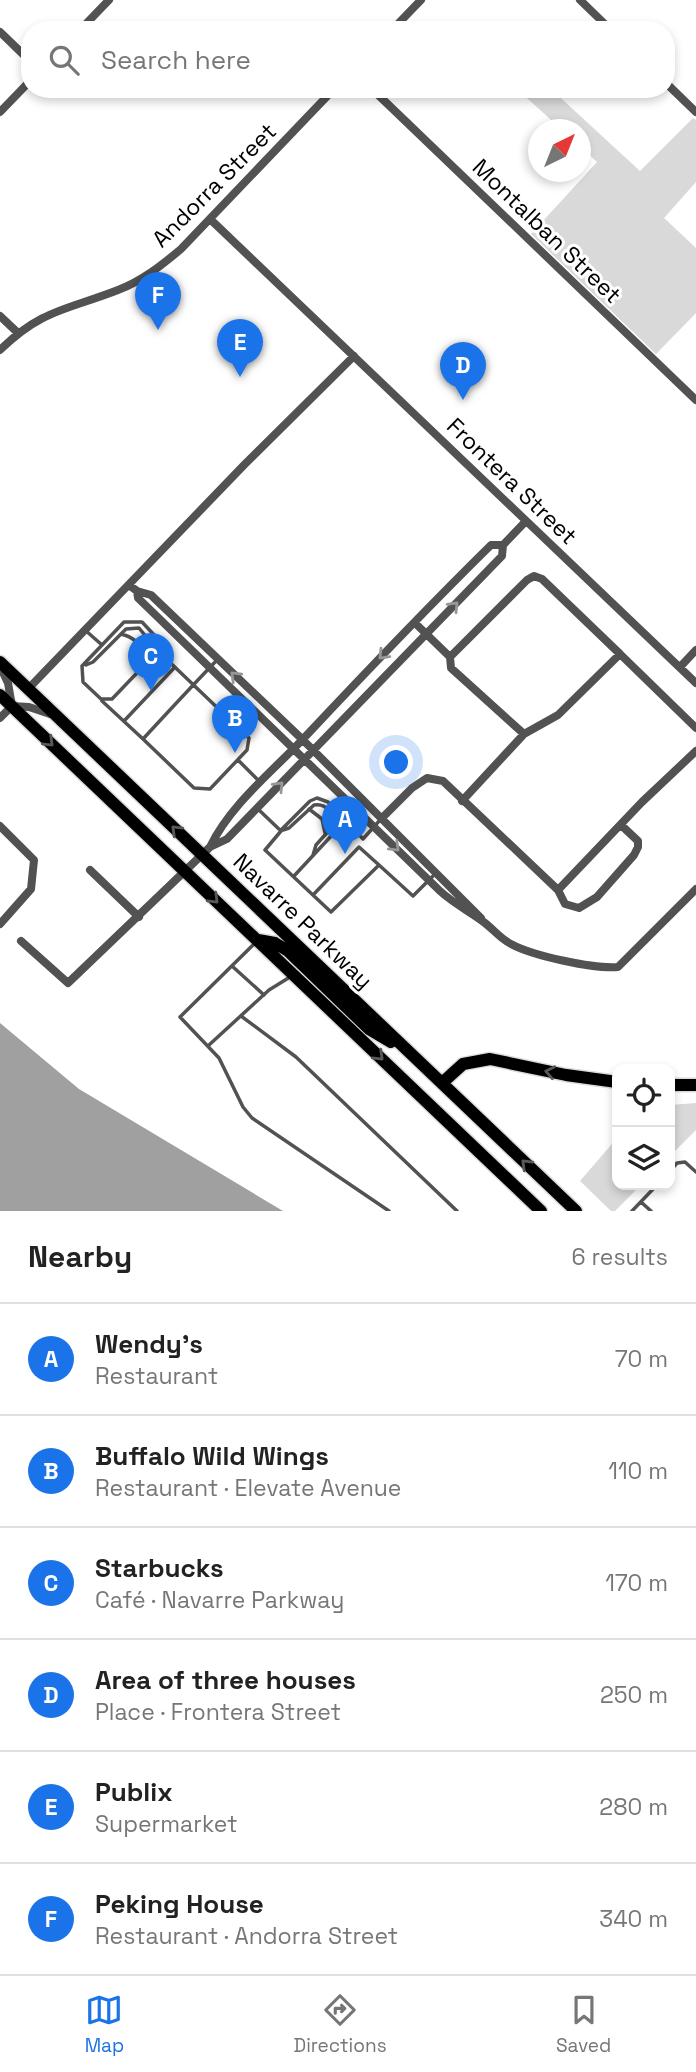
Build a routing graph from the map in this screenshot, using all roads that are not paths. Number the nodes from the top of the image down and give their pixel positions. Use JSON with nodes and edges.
{"nodes":[{"id":1,"x":108,"y":0,"type":"edge"},
{"id":2,"x":421,"y":0,"type":"edge"},
{"id":3,"x":580,"y":0,"type":"edge"},
{"id":4,"x":88,"y":21,"type":"edge"},
{"id":5,"x":401,"y":21,"type":"edge"},
{"id":6,"x":602,"y":21,"type":"edge"},
{"id":7,"x":0,"y":32,"type":"edge"},
{"id":8,"x":21,"y":52,"type":"edge"},
{"id":9,"x":21,"y":90,"type":"edge"},
{"id":10,"x":675,"y":92,"type":"edge"},
{"id":11,"x":325,"y":98,"type":"edge"},
{"id":12,"x":381,"y":98,"type":"edge"},
{"id":13,"x":0,"y":112,"type":"edge"},
{"id":14,"x":696,"y":112,"type":"edge"},
{"id":15,"x":210,"y":219,"type":"junction"},
{"id":16,"x":0,"y":316,"type":"edge"},
{"id":17,"x":18,"y":333,"type":"junction"},
{"id":18,"x":0,"y":350,"type":"edge"},
{"id":19,"x":354,"y":356,"type":"junction"},
{"id":20,"x":696,"y":400,"type":"edge"},
{"id":21,"x":526,"y":521,"type":"junction"},
{"id":22,"x":503,"y":545,"type":"junction"},
{"id":23,"x":129,"y":585,"type":"junction"},
{"id":24,"x":138,"y":591,"type":"junction"},
{"id":25,"x":415,"y":623,"type":"junction"},
{"id":26,"x":85,"y":630,"type":"junction"},
{"id":27,"x":121,"y":634,"type":"junction"},
{"id":28,"x":426,"y":634,"type":"junction"},
{"id":29,"x":102,"y":645,"type":"junction"},
{"id":30,"x":696,"y":650,"type":"edge"},
{"id":31,"x":158,"y":652,"type":"junction"},
{"id":32,"x":620,"y":654,"type":"junction"},
{"id":33,"x":145,"y":656,"type":"junction"},
{"id":34,"x":450,"y":657,"type":"junction"},
{"id":35,"x":218,"y":659,"type":"junction"},
{"id":36,"x":0,"y":664,"type":"edge"},
{"id":37,"x":82,"y":666,"type":"junction"},
{"id":38,"x":175,"y":667,"type":"junction"},
{"id":39,"x":210,"y":667,"type":"junction"},
{"id":40,"x":680,"y":667,"type":"junction"},
{"id":41,"x":139,"y":672,"type":"junction"},
{"id":42,"x":696,"y":683,"type":"edge"},
{"id":43,"x":194,"y":685,"type":"junction"},
{"id":44,"x":28,"y":689,"type":"junction"},
{"id":45,"x":0,"y":695,"type":"edge"},
{"id":46,"x":101,"y":699,"type":"junction"},
{"id":47,"x":12,"y":706,"type":"junction"},
{"id":48,"x":0,"y":718,"type":"edge"},
{"id":49,"x":60,"y":719,"type":"junction"},
{"id":50,"x":124,"y":721,"type":"junction"},
{"id":51,"x":696,"y":728,"type":"edge"},
{"id":52,"x":524,"y":734,"type":"junction"},
{"id":53,"x":306,"y":736,"type":"junction"},
{"id":54,"x":143,"y":739,"type":"junction"},
{"id":55,"x":293,"y":749,"type":"junction"},
{"id":56,"x":313,"y":751,"type":"junction"},
{"id":57,"x":696,"y":751,"type":"edge"},
{"id":58,"x":238,"y":760,"type":"junction"},
{"id":59,"x":305,"y":760,"type":"junction"},
{"id":60,"x":260,"y":783,"type":"junction"},
{"id":61,"x":462,"y":801,"type":"junction"},
{"id":62,"x":257,"y":808,"type":"junction"},
{"id":63,"x":309,"y":809,"type":"junction"},
{"id":64,"x":382,"y":818,"type":"junction"},
{"id":65,"x":346,"y":820,"type":"junction"},
{"id":66,"x":621,"y":825,"type":"junction"},
{"id":67,"x":0,"y":826,"type":"edge"},
{"id":68,"x":374,"y":827,"type":"junction"},
{"id":69,"x":281,"y":831,"type":"junction"},
{"id":70,"x":325,"y":833,"type":"junction"},
{"id":71,"x":363,"y":839,"type":"junction"},
{"id":72,"x":359,"y":847,"type":"junction"},
{"id":73,"x":206,"y":850,"type":"junction"},
{"id":74,"x":313,"y":856,"type":"junction"},
{"id":75,"x":379,"y":864,"type":"junction"},
{"id":76,"x":90,"y":870,"type":"dead end"},
{"id":77,"x":185,"y":871,"type":"junction"},
{"id":78,"x":437,"y":872,"type":"junction"},
{"id":79,"x":294,"y":876,"type":"junction"},
{"id":80,"x":429,"y":881,"type":"junction"},
{"id":81,"x":696,"y":889,"type":"edge"},
{"id":82,"x":558,"y":890,"type":"junction"},
{"id":83,"x":313,"y":895,"type":"junction"},
{"id":84,"x":139,"y":917,"type":"junction"},
{"id":85,"x":484,"y":922,"type":"junction"},
{"id":86,"x":0,"y":924,"type":"edge"},
{"id":87,"x":258,"y":940,"type":"junction"},
{"id":88,"x":21,"y":941,"type":"dead end"},
{"id":89,"x":232,"y":966,"type":"junction"},
{"id":90,"x":295,"y":976,"type":"junction"},
{"id":91,"x":264,"y":995,"type":"junction"},
{"id":92,"x":242,"y":1016,"type":"junction"},
{"id":93,"x":209,"y":1045,"type":"junction"},
{"id":94,"x":410,"y":1052,"type":"junction"},
{"id":95,"x":612,"y":1081,"type":"edge"},
{"id":96,"x":442,"y":1083,"type":"junction"},
{"id":97,"x":675,"y":1085,"type":"edge"},
{"id":98,"x":696,"y":1085,"type":"edge"},
{"id":99,"x":675,"y":1165,"type":"edge"},
{"id":100,"x":696,"y":1172,"type":"edge"},
{"id":101,"x":652,"y":1190,"type":"edge"},
{"id":102,"x":641,"y":1202,"type":"junction"},
{"id":103,"x":390,"y":1211,"type":"edge"},
{"id":104,"x":457,"y":1211,"type":"edge"},
{"id":105,"x":541,"y":1211,"type":"edge"},
{"id":106,"x":576,"y":1211,"type":"edge"},
{"id":107,"x":632,"y":1211,"type":"edge"},
{"id":108,"x":651,"y":1211,"type":"edge"}],
"edges":[{"from":1,"to":4,"type":"street"},
{"from":2,"to":5,"type":"street"},
{"from":3,"to":6,"type":"street"},
{"from":7,"to":8,"type":"street"},
{"from":9,"to":13,"type":"street"},
{"from":10,"to":14,"type":"street"},
{"from":11,"to":15,"type":"street","name":"Andorra Street"},
{"from":12,"to":20,"type":"street","name":"Montalban Street"},
{"from":15,"to":17,"type":"street","name":"Andorra Street"},
{"from":15,"to":19,"type":"street","name":"Frontera Street"},
{"from":16,"to":17,"type":"street"},
{"from":17,"to":18,"type":"street","name":"Andorra Street"},
{"from":19,"to":21,"type":"street","name":"Frontera Street"},
{"from":19,"to":23,"type":"street"},
{"from":21,"to":22,"type":"street"},
{"from":21,"to":40,"type":"street","name":"Frontera Street"},
{"from":22,"to":25,"type":"street"},
{"from":28,"to":22,"type":"street","one_way":true},
{"from":23,"to":24,"type":"street"},
{"from":23,"to":26,"type":"street"},
{"from":24,"to":35,"type":"street"},
{"from":24,"to":39,"type":"street"},
{"from":25,"to":28,"type":"street"},
{"from":25,"to":53,"type":"street","one_way":true},
{"from":26,"to":29,"type":"lane"},
{"from":26,"to":44,"type":"street"},
{"from":27,"to":33,"type":"lane"},
{"from":27,"to":33,"type":"lane"},
{"from":27,"to":37,"type":"lane"},
{"from":28,"to":34,"type":"street"},
{"from":28,"to":56,"type":"street"},
{"from":29,"to":31,"type":"lane"},
{"from":29,"to":37,"type":"lane"},
{"from":30,"to":40,"type":"street"},
{"from":31,"to":38,"type":"lane"},
{"from":31,"to":41,"type":"lane"},
{"from":32,"to":34,"type":"street"},
{"from":32,"to":51,"type":"street"},
{"from":32,"to":52,"type":"street"},
{"from":33,"to":41,"type":"lane"},
{"from":34,"to":52,"type":"street"},
{"from":35,"to":39,"type":"lane"},
{"from":53,"to":35,"type":"street","one_way":true},
{"from":36,"to":44,"type":"highway","name":"Navarre Parkway"},
{"from":36,"to":47,"type":"street"},
{"from":37,"to":46,"type":"lane"},
{"from":38,"to":43,"type":"lane"},
{"from":38,"to":50,"type":"lane"},
{"from":39,"to":43,"type":"lane"},
{"from":39,"to":55,"type":"street"},
{"from":40,"to":42,"type":"street","name":"Frontera Street"},
{"from":41,"to":46,"type":"lane"},
{"from":43,"to":54,"type":"lane"},
{"from":43,"to":58,"type":"lane"},
{"from":44,"to":49,"type":"highway","name":"Navarre Parkway"},
{"from":45,"to":47,"type":"highway","name":"Navarre Parkway"},
{"from":46,"to":50,"type":"lane"},
{"from":47,"to":48,"type":"street"},
{"from":47,"to":49,"type":"street"},
{"from":47,"to":77,"type":"highway","name":"Navarre Parkway","one_way":true},
{"from":73,"to":49,"type":"highway","name":"Navarre Parkway","one_way":true},
{"from":50,"to":54,"type":"lane"},
{"from":52,"to":61,"type":"street"},
{"from":53,"to":55,"type":"street"},
{"from":53,"to":56,"type":"street"},
{"from":54,"to":58,"type":"lane"},
{"from":55,"to":59,"type":"street"},
{"from":55,"to":60,"type":"street"},
{"from":56,"to":59,"type":"street"},
{"from":56,"to":64,"type":"street"},
{"from":57,"to":66,"type":"street"},
{"from":58,"to":60,"type":"lane"},
{"from":62,"to":59,"type":"street","one_way":true},
{"from":59,"to":68,"type":"street"},
{"from":60,"to":73,"type":"street"},
{"from":61,"to":64,"type":"street"},
{"from":61,"to":82,"type":"street"},
{"from":62,"to":69,"type":"lane"},
{"from":62,"to":73,"type":"street"},
{"from":63,"to":69,"type":"lane"},
{"from":63,"to":70,"type":"lane"},
{"from":63,"to":70,"type":"lane"},
{"from":64,"to":68,"type":"lane"},
{"from":64,"to":78,"type":"street"},
{"from":65,"to":69,"type":"lane"},
{"from":65,"to":71,"type":"lane"},
{"from":65,"to":74,"type":"lane"},
{"from":66,"to":82,"type":"street"},
{"from":66,"to":82,"type":"street"},
{"from":67,"to":86,"type":"street"},
{"from":68,"to":71,"type":"lane"},
{"from":68,"to":80,"type":"street","one_way":true},
{"from":69,"to":79,"type":"lane"},
{"from":70,"to":74,"type":"lane"},
{"from":71,"to":72,"type":"lane"},
{"from":72,"to":75,"type":"lane"},
{"from":72,"to":83,"type":"lane"},
{"from":73,"to":77,"type":"street"},
{"from":73,"to":94,"type":"highway","name":"Navarre Parkway"},
{"from":74,"to":79,"type":"lane"},
{"from":75,"to":80,"type":"lane"},
{"from":75,"to":83,"type":"lane"},
{"from":76,"to":84,"type":"street"},
{"from":77,"to":84,"type":"street"},
{"from":77,"to":87,"type":"highway","name":"Navarre Parkway","one_way":true},
{"from":78,"to":80,"type":"lane"},
{"from":78,"to":85,"type":"street"},
{"from":79,"to":83,"type":"lane"},
{"from":80,"to":85,"type":"street"},
{"from":81,"to":85,"type":"street"},
{"from":84,"to":88,"type":"street"},
{"from":87,"to":89,"type":"lane"},
{"from":87,"to":90,"type":"highway","name":"Navarre Parkway"},
{"from":87,"to":94,"type":"highway"},
{"from":89,"to":91,"type":"lane"},
{"from":89,"to":93,"type":"lane"},
{"from":90,"to":91,"type":"lane"},
{"from":90,"to":105,"type":"highway","name":"Navarre Parkway","one_way":true},
{"from":91,"to":92,"type":"lane"},
{"from":92,"to":93,"type":"lane"},
{"from":92,"to":104,"type":"lane"},
{"from":93,"to":103,"type":"lane"},
{"from":94,"to":96,"type":"highway","name":"Navarre Parkway"},
{"from":95,"to":96,"type":"highway","one_way":true},
{"from":106,"to":96,"type":"highway","name":"Navarre Parkway","one_way":true},
{"from":97,"to":98,"type":"highway"},
{"from":99,"to":100,"type":"lane"},
{"from":101,"to":102,"type":"lane"},
{"from":102,"to":107,"type":"lane"},
{"from":102,"to":108,"type":"lane"}]}
